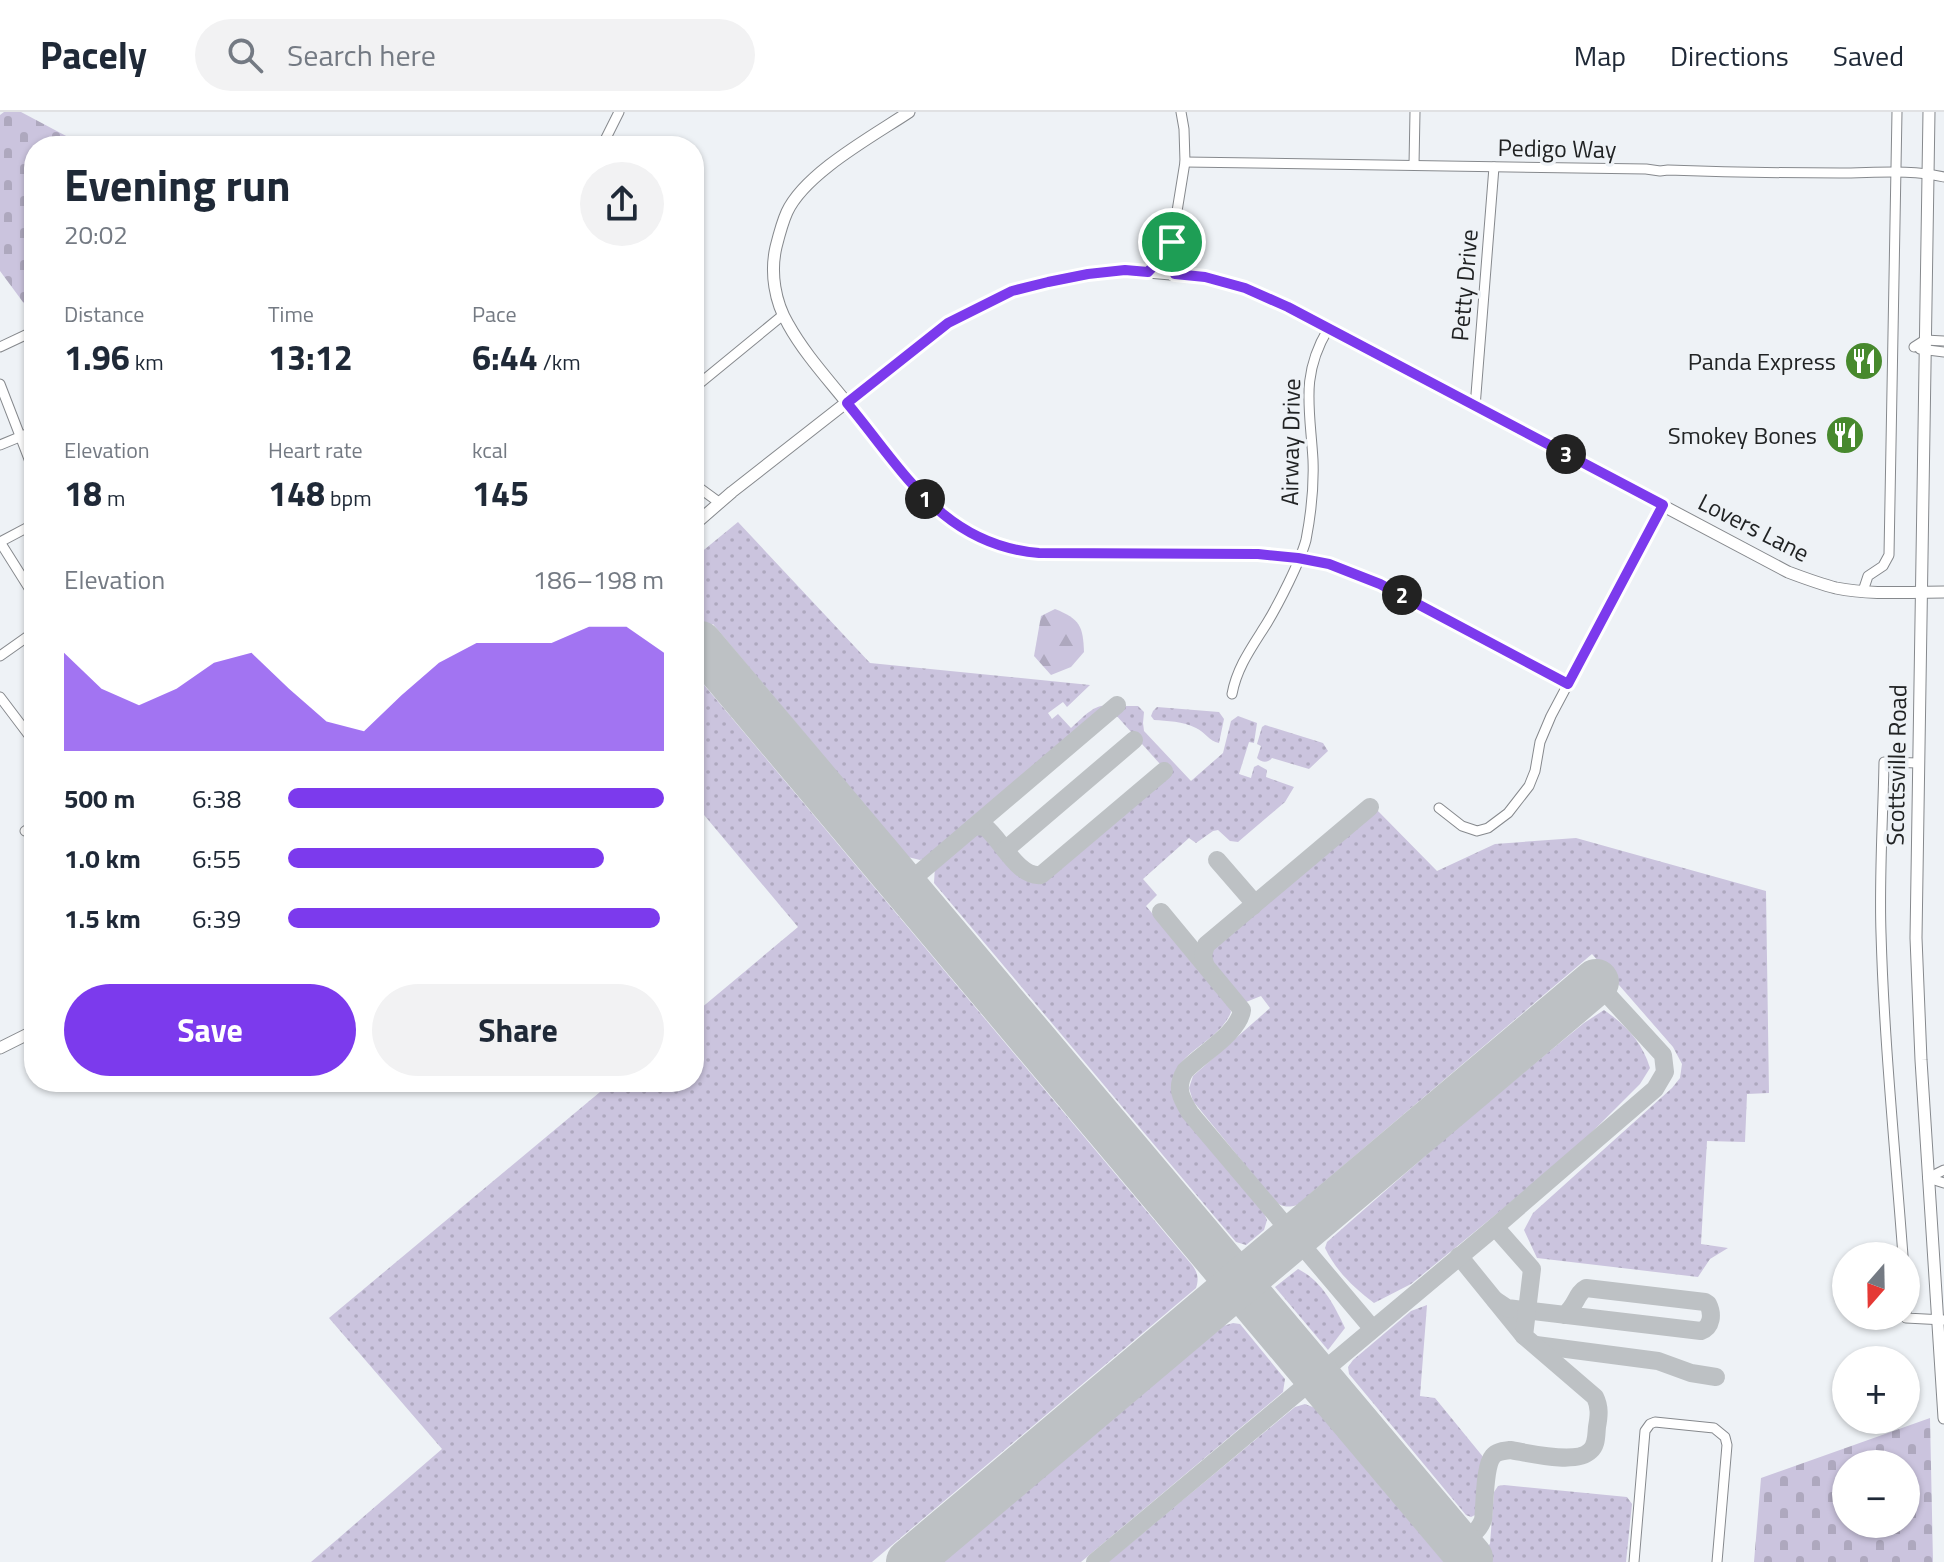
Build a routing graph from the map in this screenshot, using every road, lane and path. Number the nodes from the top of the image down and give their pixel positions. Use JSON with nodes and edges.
{"nodes":[{"id":1,"x":619,"y":112,"type":"edge"},
{"id":2,"x":909,"y":112,"type":"edge"},
{"id":3,"x":1181,"y":112,"type":"edge"},
{"id":4,"x":1415,"y":112,"type":"edge"},
{"id":5,"x":1897,"y":112,"type":"edge"},
{"id":6,"x":1929,"y":112,"type":"edge"},
{"id":7,"x":607,"y":136,"type":"edge"},
{"id":8,"x":1185,"y":162,"type":"junction"},
{"id":9,"x":1414,"y":165,"type":"junction"},
{"id":10,"x":1494,"y":167,"type":"junction"},
{"id":11,"x":1944,"y":169,"type":"edge"},
{"id":12,"x":1897,"y":172,"type":"junction"},
{"id":13,"x":1928,"y":174,"type":"junction"},
{"id":14,"x":1944,"y":177,"type":"edge"},
{"id":15,"x":1172,"y":242,"type":"junction"},
{"id":16,"x":1148,"y":272,"type":"junction"},
{"id":17,"x":1175,"y":274,"type":"junction"},
{"id":18,"x":783,"y":315,"type":"junction"},
{"id":19,"x":1328,"y":329,"type":"junction"},
{"id":20,"x":24,"y":336,"type":"edge"},
{"id":21,"x":1944,"y":341,"type":"edge"},
{"id":22,"x":1925,"y":346,"type":"junction"},
{"id":23,"x":0,"y":347,"type":"edge"},
{"id":24,"x":1944,"y":352,"type":"edge"},
{"id":25,"x":704,"y":380,"type":"edge"},
{"id":26,"x":0,"y":384,"type":"edge"},
{"id":27,"x":847,"y":403,"type":"junction"},
{"id":28,"x":1475,"y":407,"type":"junction"},
{"id":29,"x":24,"y":435,"type":"edge"},
{"id":30,"x":21,"y":436,"type":"junction"},
{"id":31,"x":24,"y":444,"type":"edge"},
{"id":32,"x":0,"y":445,"type":"edge"},
{"id":33,"x":704,"y":491,"type":"edge"},
{"id":34,"x":720,"y":503,"type":"junction"},
{"id":35,"x":1663,"y":505,"type":"junction"},
{"id":36,"x":704,"y":517,"type":"edge"},
{"id":37,"x":24,"y":529,"type":"edge"},
{"id":38,"x":0,"y":542,"type":"edge"},
{"id":39,"x":1298,"y":558,"type":"junction"},
{"id":40,"x":24,"y":580,"type":"edge"},
{"id":41,"x":1863,"y":591,"type":"junction"},
{"id":42,"x":1921,"y":592,"type":"junction"},
{"id":43,"x":1944,"y":592,"type":"edge"},
{"id":44,"x":24,"y":639,"type":"edge"},
{"id":45,"x":0,"y":656,"type":"edge"},
{"id":46,"x":1568,"y":684,"type":"junction"},
{"id":47,"x":1232,"y":694,"type":"dead end"},
{"id":48,"x":0,"y":697,"type":"edge"},
{"id":49,"x":24,"y":729,"type":"edge"},
{"id":50,"x":1918,"y":763,"type":"junction"},
{"id":51,"x":1439,"y":808,"type":"dead end"},
{"id":52,"x":24,"y":1036,"type":"edge"},
{"id":53,"x":0,"y":1048,"type":"edge"},
{"id":54,"x":1944,"y":1170,"type":"edge"},
{"id":55,"x":1928,"y":1178,"type":"junction"},
{"id":56,"x":1944,"y":1183,"type":"edge"},
{"id":57,"x":1902,"y":1242,"type":"edge"},
{"id":58,"x":1920,"y":1319,"type":"edge"},
{"id":59,"x":1941,"y":1320,"type":"edge"},
{"id":60,"x":1944,"y":1418,"type":"edge"},
{"id":61,"x":1634,"y":1562,"type":"edge"},
{"id":62,"x":1717,"y":1562,"type":"edge"}],
"edges":[{"from":1,"to":7,"type":"street"},
{"from":2,"to":18,"type":"main road"},
{"from":3,"to":8,"type":"street"},
{"from":4,"to":9,"type":"street"},
{"from":5,"to":12,"type":"street"},
{"from":6,"to":13,"type":"main road","name":"Scottsville Road"},
{"from":8,"to":9,"type":"street","name":"Pedigo Way"},
{"from":8,"to":15,"type":"street"},
{"from":9,"to":10,"type":"street","name":"Pedigo Way"},
{"from":10,"to":12,"type":"street","name":"Pedigo Way"},
{"from":10,"to":28,"type":"street","name":"Petty Drive"},
{"from":11,"to":13,"type":"street"},
{"from":12,"to":13,"type":"street","name":"Pedigo Way"},
{"from":12,"to":41,"type":"street"},
{"from":13,"to":14,"type":"street"},
{"from":13,"to":22,"type":"main road","name":"Scottsville Road"},
{"from":15,"to":16,"type":"street"},
{"from":15,"to":17,"type":"street"},
{"from":16,"to":17,"type":"main road","name":"Lovers Lane"},
{"from":16,"to":27,"type":"main road","name":"Lovers Lane"},
{"from":17,"to":19,"type":"main road","name":"Lovers Lane"},
{"from":18,"to":25,"type":"street"},
{"from":18,"to":27,"type":"main road"},
{"from":19,"to":28,"type":"main road","name":"Lovers Lane"},
{"from":19,"to":39,"type":"street","name":"Airway Drive"},
{"from":20,"to":23,"type":"street"},
{"from":21,"to":22,"type":"street"},
{"from":22,"to":24,"type":"street"},
{"from":22,"to":42,"type":"main road","name":"Scottsville Road"},
{"from":26,"to":30,"type":"street"},
{"from":27,"to":34,"type":"main road","name":"Lovers Lane"},
{"from":27,"to":39,"type":"street"},
{"from":28,"to":35,"type":"main road","name":"Lovers Lane"},
{"from":29,"to":30,"type":"street"},
{"from":30,"to":31,"type":"street"},
{"from":30,"to":32,"type":"street"},
{"from":33,"to":34,"type":"street"},
{"from":34,"to":36,"type":"main road","name":"Lovers Lane"},
{"from":35,"to":41,"type":"main road","name":"Lovers Lane"},
{"from":35,"to":46,"type":"street"},
{"from":37,"to":38,"type":"street"},
{"from":38,"to":40,"type":"street"},
{"from":39,"to":46,"type":"street"},
{"from":39,"to":47,"type":"street","name":"Airway Drive"},
{"from":41,"to":42,"type":"main road","name":"Lovers Lane"},
{"from":42,"to":43,"type":"main road","name":"Lovers Lane"},
{"from":42,"to":50,"type":"main road","name":"Scottsville Road"},
{"from":44,"to":45,"type":"street"},
{"from":46,"to":51,"type":"street"},
{"from":48,"to":49,"type":"street"},
{"from":50,"to":55,"type":"main road","name":"Scottsville Road"},
{"from":50,"to":57,"type":"street"},
{"from":52,"to":53,"type":"main road"},
{"from":54,"to":55,"type":"street"},
{"from":55,"to":56,"type":"street"},
{"from":55,"to":59,"type":"main road","name":"Scottsville Road"},
{"from":58,"to":59,"type":"street"},
{"from":59,"to":60,"type":"main road","name":"Scottsville Road"},
{"from":61,"to":62,"type":"street"}]}
